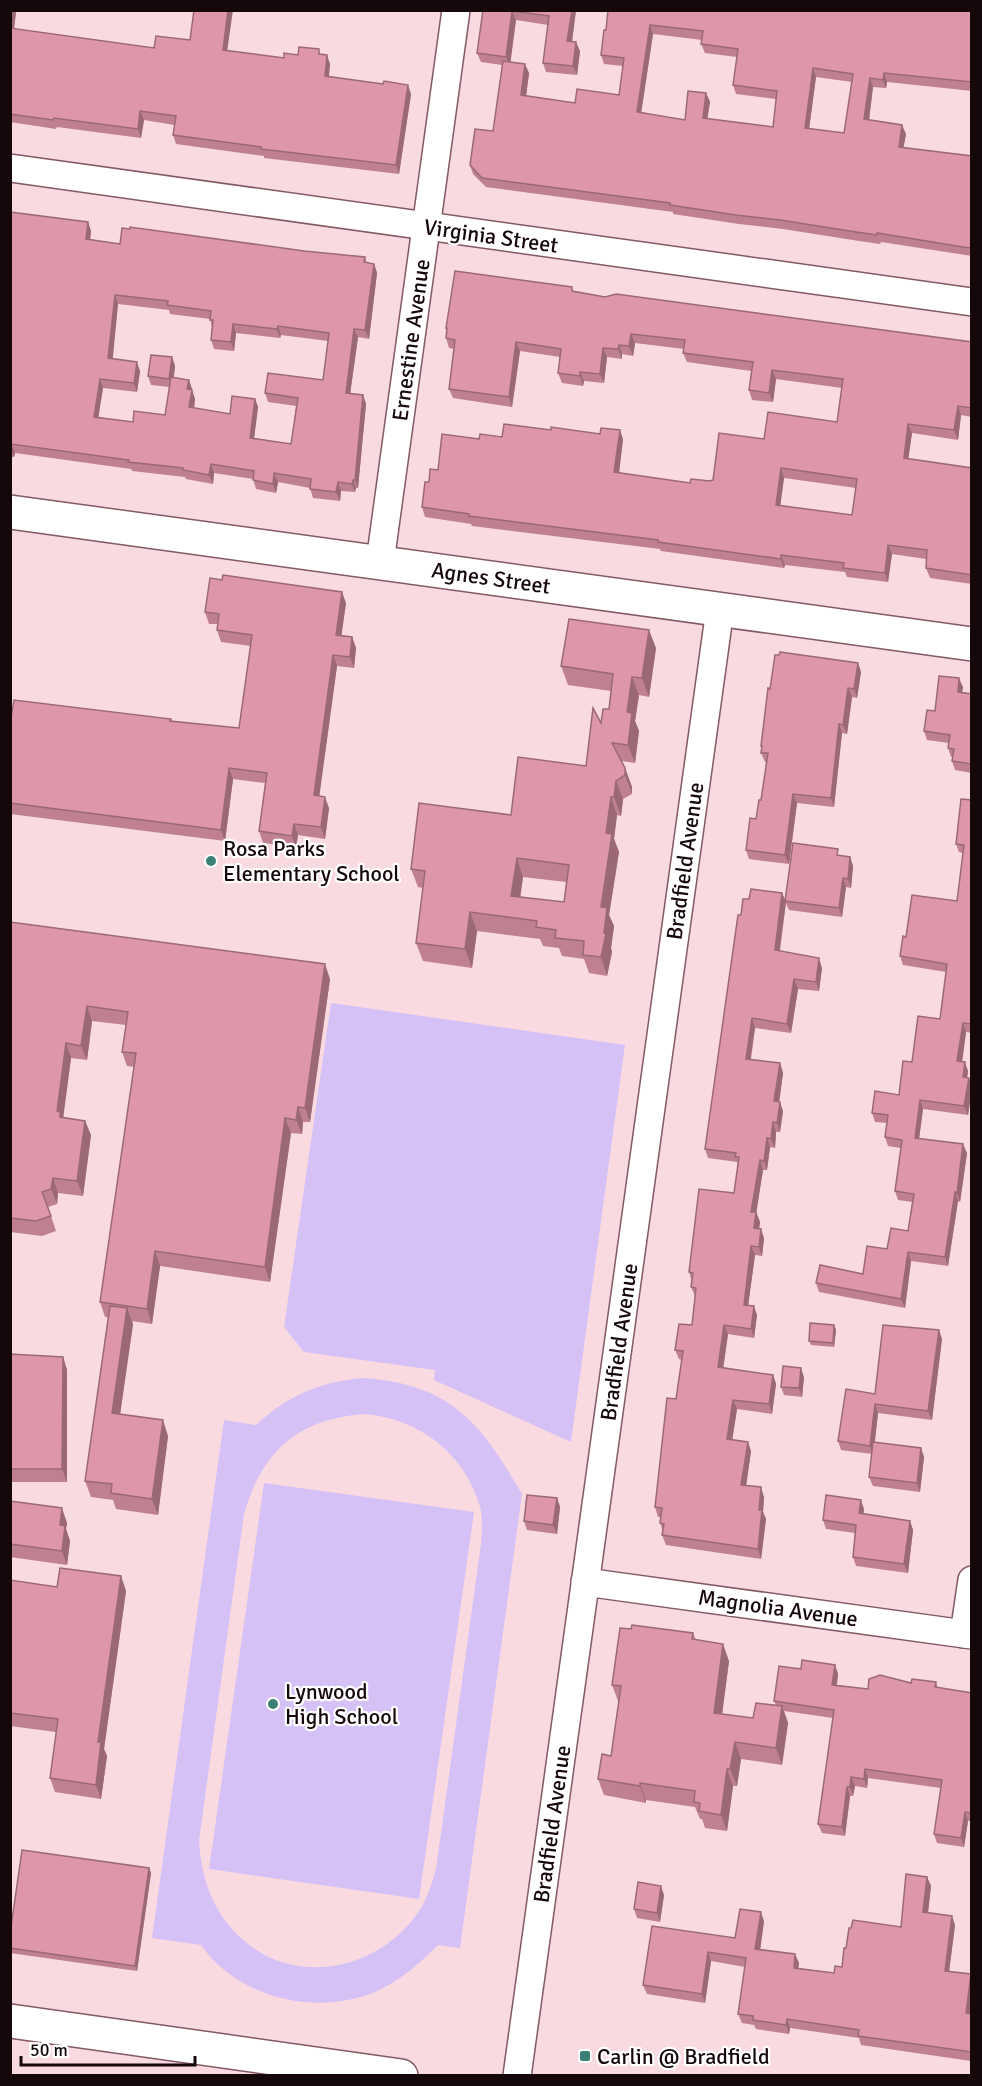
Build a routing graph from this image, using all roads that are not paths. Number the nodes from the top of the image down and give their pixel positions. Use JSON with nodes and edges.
{"nodes":[{"id":1,"x":456,"y":10,"type":"edge"},
{"id":2,"x":10,"y":168,"type":"edge"},
{"id":3,"x":427,"y":227,"type":"junction"},
{"id":4,"x":972,"y":302,"type":"edge"},
{"id":5,"x":10,"y":512,"type":"edge"},
{"id":6,"x":380,"y":562,"type":"junction"},
{"id":7,"x":720,"y":609,"type":"junction"},
{"id":8,"x":972,"y":644,"type":"edge"},
{"id":9,"x":972,"y":1580,"type":"edge"},
{"id":10,"x":585,"y":1582,"type":"junction"},
{"id":11,"x":968,"y":1634,"type":"edge"},
{"id":12,"x":10,"y":2021,"type":"edge"},
{"id":13,"x":401,"y":2076,"type":"edge"},
{"id":14,"x":517,"y":2076,"type":"edge"}],
"edges":[{"from":1,"to":3,"type":"street","name":"Ernestine Avenue"},
{"from":2,"to":3,"type":"street","name":"Virginia Street"},
{"from":3,"to":4,"type":"street","name":"Virginia Street"},
{"from":3,"to":6,"type":"street","name":"Ernestine Avenue"},
{"from":5,"to":6,"type":"street","name":"Agnes Street"},
{"from":6,"to":7,"type":"street","name":"Agnes Street"},
{"from":7,"to":8,"type":"street","name":"Agnes Street"},
{"from":7,"to":10,"type":"street","name":"Bradfield Avenue"},
{"from":9,"to":11,"type":"street"},
{"from":10,"to":11,"type":"street","name":"Magnolia Avenue"},
{"from":10,"to":14,"type":"street","name":"Bradfield Avenue"},
{"from":12,"to":13,"type":"street"}]}
